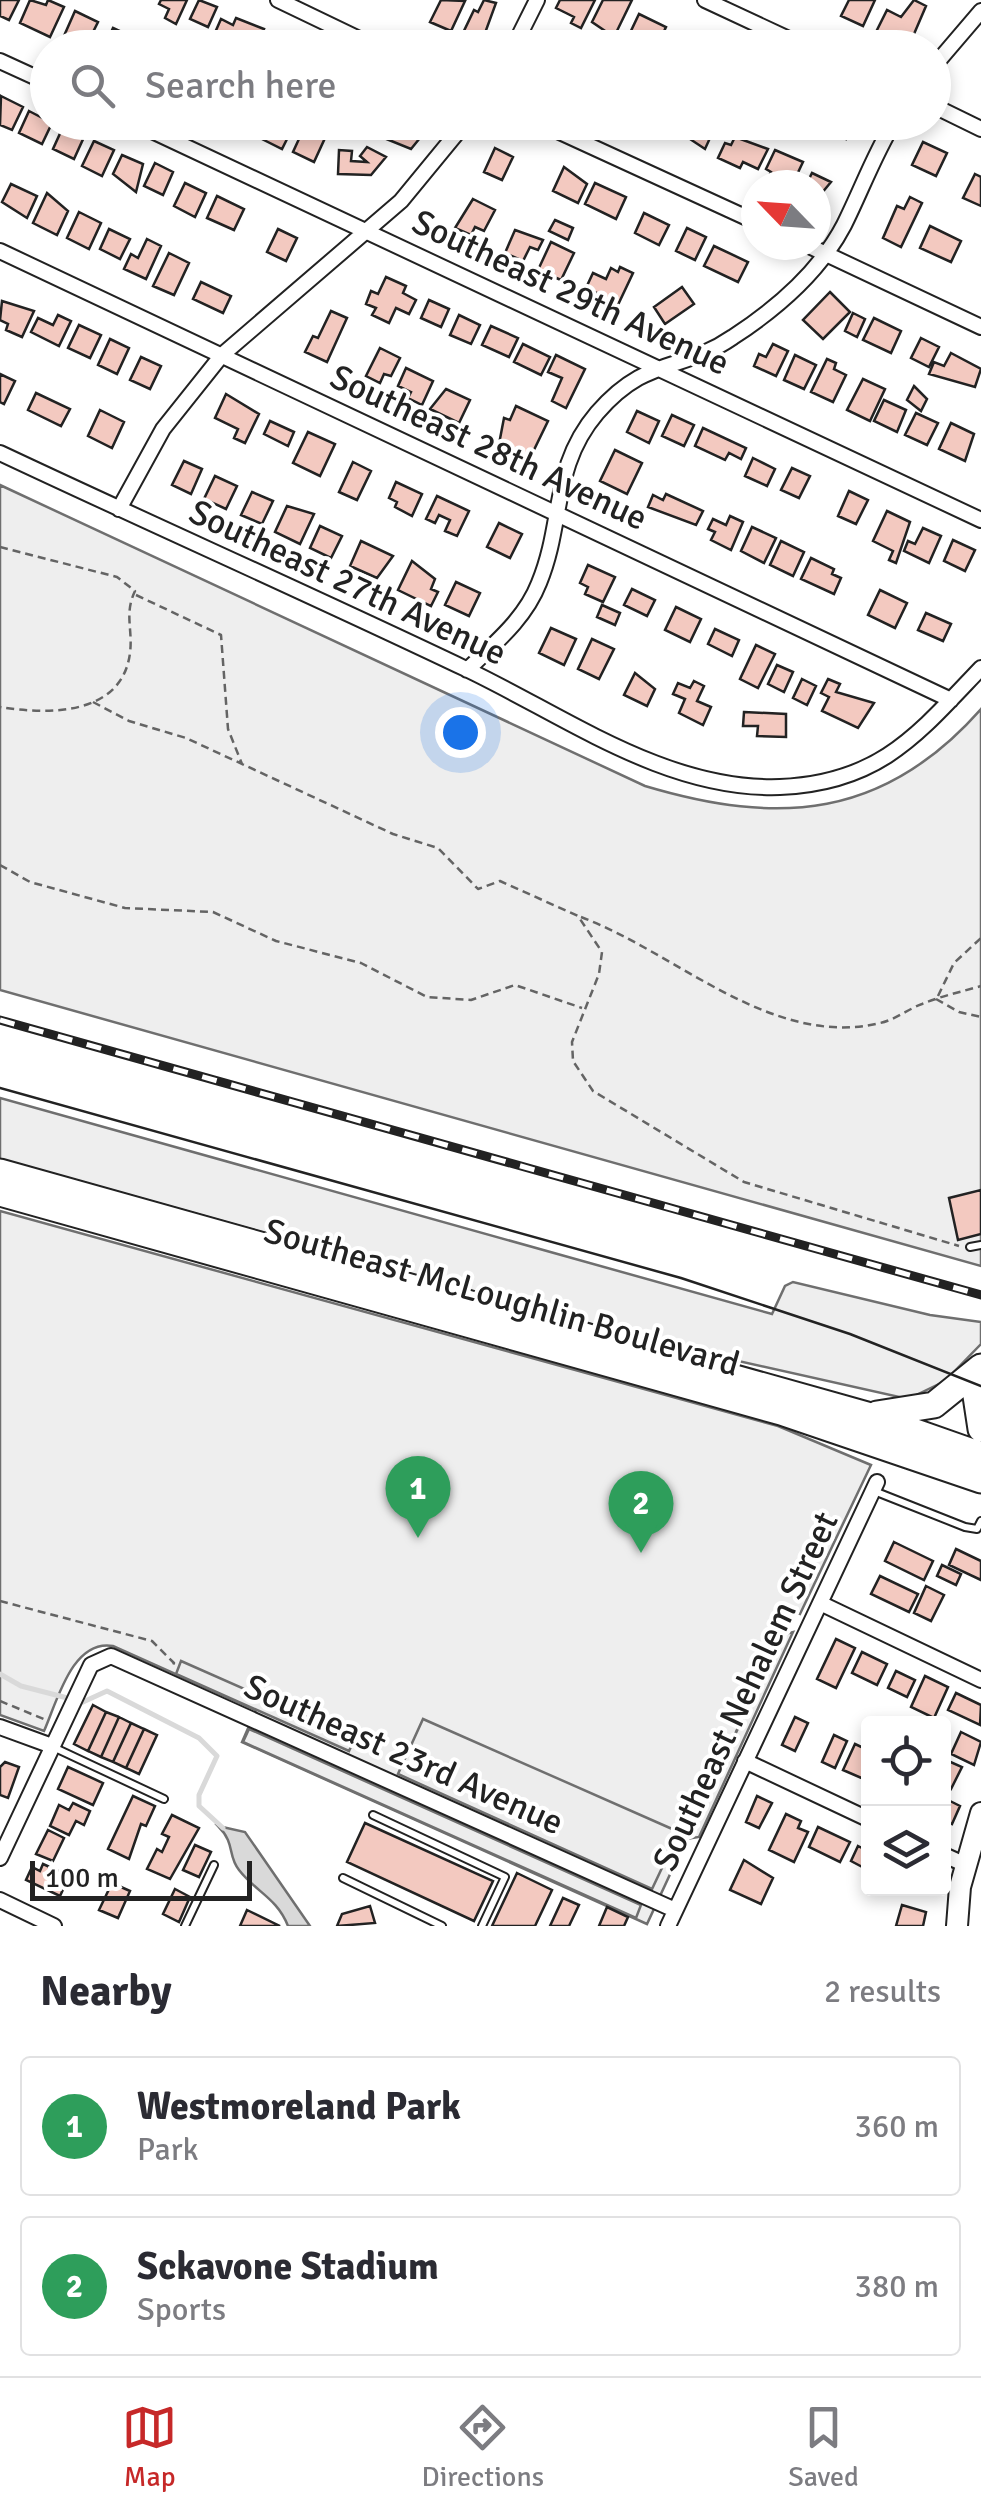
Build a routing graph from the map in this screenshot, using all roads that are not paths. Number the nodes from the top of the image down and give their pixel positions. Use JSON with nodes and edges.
{"nodes":[{"id":1,"x":278,"y":0,"type":"edge"},
{"id":2,"x":538,"y":0,"type":"edge"},
{"id":3,"x":706,"y":0,"type":"edge"},
{"id":4,"x":981,"y":11,"type":"edge"},
{"id":5,"x":340,"y":30,"type":"edge"},
{"id":6,"x":522,"y":30,"type":"edge"},
{"id":7,"x":770,"y":30,"type":"edge"},
{"id":8,"x":951,"y":46,"type":"edge"},
{"id":9,"x":0,"y":61,"type":"edge"},
{"id":10,"x":30,"y":75,"type":"edge"},
{"id":11,"x":951,"y":114,"type":"edge"},
{"id":12,"x":981,"y":128,"type":"edge"},
{"id":13,"x":173,"y":140,"type":"edge"},
{"id":14,"x":451,"y":140,"type":"edge"},
{"id":15,"x":577,"y":140,"type":"edge"},
{"id":16,"x":885,"y":140,"type":"edge"},
{"id":17,"x":741,"y":215,"type":"edge"},
{"id":18,"x":368,"y":231,"type":"junction"},
{"id":19,"x":831,"y":243,"type":"edge"},
{"id":20,"x":0,"y":251,"type":"edge"},
{"id":21,"x":831,"y":256,"type":"edge"},
{"id":22,"x":816,"y":260,"type":"edge"},
{"id":23,"x":981,"y":327,"type":"edge"},
{"id":24,"x":222,"y":355,"type":"junction"},
{"id":25,"x":658,"y":365,"type":"junction"},
{"id":26,"x":0,"y":453,"type":"edge"},
{"id":27,"x":119,"y":509,"type":"junction"},
{"id":28,"x":555,"y":512,"type":"junction"},
{"id":29,"x":981,"y":520,"type":"edge"},
{"id":30,"x":981,"y":668,"type":"edge"},
{"id":31,"x":467,"y":670,"type":"junction"},
{"id":32,"x":951,"y":700,"type":"junction"},
{"id":33,"x":0,"y":1172,"type":"edge"},
{"id":34,"x":0,"y":1193,"type":"edge"},
{"id":35,"x":981,"y":1245,"type":"edge"},
{"id":36,"x":970,"y":1248,"type":"road end"},
{"id":37,"x":977,"y":1372,"type":"edge"},
{"id":38,"x":867,"y":1415,"type":"junction"},
{"id":39,"x":981,"y":1430,"type":"edge"},
{"id":40,"x":981,"y":1455,"type":"edge"},
{"id":41,"x":981,"y":1480,"type":"edge"},
{"id":42,"x":875,"y":1486,"type":"joint"},
{"id":43,"x":981,"y":1521,"type":"edge"},
{"id":44,"x":820,"y":1603,"type":"junction"},
{"id":45,"x":981,"y":1680,"type":"edge"},
{"id":46,"x":0,"y":1727,"type":"edge"},
{"id":47,"x":52,"y":1746,"type":"junction"},
{"id":48,"x":745,"y":1762,"type":"junction"},
{"id":49,"x":164,"y":1799,"type":"dead end"},
{"id":50,"x":981,"y":1813,"type":"edge"},
{"id":51,"x":373,"y":1815,"type":"dead end"},
{"id":52,"x":861,"y":1816,"type":"edge"},
{"id":53,"x":0,"y":1858,"type":"edge"},
{"id":54,"x":951,"y":1858,"type":"edge"},
{"id":55,"x":966,"y":1865,"type":"junction"},
{"id":56,"x":214,"y":1866,"type":"dead end"},
{"id":57,"x":343,"y":1878,"type":"dead end"},
{"id":58,"x":0,"y":1900,"type":"edge"},
{"id":59,"x":676,"y":1910,"type":"junction"},
{"id":60,"x":54,"y":1926,"type":"edge"},
{"id":61,"x":185,"y":1926,"type":"edge"},
{"id":62,"x":442,"y":1926,"type":"edge"},
{"id":63,"x":482,"y":1926,"type":"edge"},
{"id":64,"x":668,"y":1926,"type":"edge"},
{"id":65,"x":957,"y":1926,"type":"edge"}],
"edges":[{"from":1,"to":5,"type":"street"},
{"from":2,"to":6,"type":"street"},
{"from":3,"to":7,"type":"street"},
{"from":4,"to":8,"type":"street"},
{"from":9,"to":10,"type":"street"},
{"from":11,"to":12,"type":"street"},
{"from":13,"to":18,"type":"street","name":"Southeast 29th Avenue"},
{"from":14,"to":18,"type":"street"},
{"from":15,"to":17,"type":"street"},
{"from":16,"to":19,"type":"street"},
{"from":18,"to":24,"type":"street"},
{"from":18,"to":25,"type":"street","name":"Southeast 29th Avenue"},
{"from":20,"to":24,"type":"street","name":"Southeast 28th Avenue"},
{"from":21,"to":23,"type":"street"},
{"from":22,"to":25,"type":"street"},
{"from":24,"to":27,"type":"street"},
{"from":24,"to":28,"type":"street","name":"Southeast 28th Avenue"},
{"from":25,"to":28,"type":"street"},
{"from":25,"to":29,"type":"street","name":"Southeast 29th Avenue"},
{"from":26,"to":27,"type":"street","name":"Southeast 27th Avenue"},
{"from":27,"to":31,"type":"street","name":"Southeast 27th Avenue"},
{"from":28,"to":31,"type":"street"},
{"from":28,"to":32,"type":"street","name":"Southeast 28th Avenue"},
{"from":30,"to":32,"type":"street","name":"Southeast 27th Avenue"},
{"from":31,"to":32,"type":"street","name":"Southeast 27th Avenue"},
{"from":33,"to":38,"type":"highway","name":"Southeast McLoughlin Boulevard"},
{"from":34,"to":41,"type":"highway","name":"Southeast McLoughlin Boulevard"},
{"from":35,"to":36,"type":"lane"},
{"from":37,"to":38,"type":"highway"},
{"from":37,"to":39,"type":"highway"},
{"from":38,"to":40,"type":"highway","name":"Southeast McLoughlin Boulevard"},
{"from":42,"to":43,"type":"lane"},
{"from":42,"to":44,"type":"street","name":"Southeast Nehalem Street"},
{"from":44,"to":45,"type":"street"},
{"from":44,"to":48,"type":"street","name":"Southeast Nehalem Street"},
{"from":46,"to":47,"type":"street"},
{"from":47,"to":49,"type":"lane"},
{"from":47,"to":53,"type":"street"},
{"from":47,"to":59,"type":"street","name":"Southeast 23rd Avenue"},
{"from":48,"to":52,"type":"street"},
{"from":48,"to":59,"type":"street","name":"Southeast Nehalem Street"},
{"from":50,"to":55,"type":"main road"},
{"from":51,"to":63,"type":"lane"},
{"from":54,"to":55,"type":"street"},
{"from":55,"to":65,"type":"main road"},
{"from":56,"to":61,"type":"lane"},
{"from":57,"to":62,"type":"lane"},
{"from":58,"to":60,"type":"street"},
{"from":59,"to":64,"type":"street","name":"Southeast Nehalem Street"}]}
